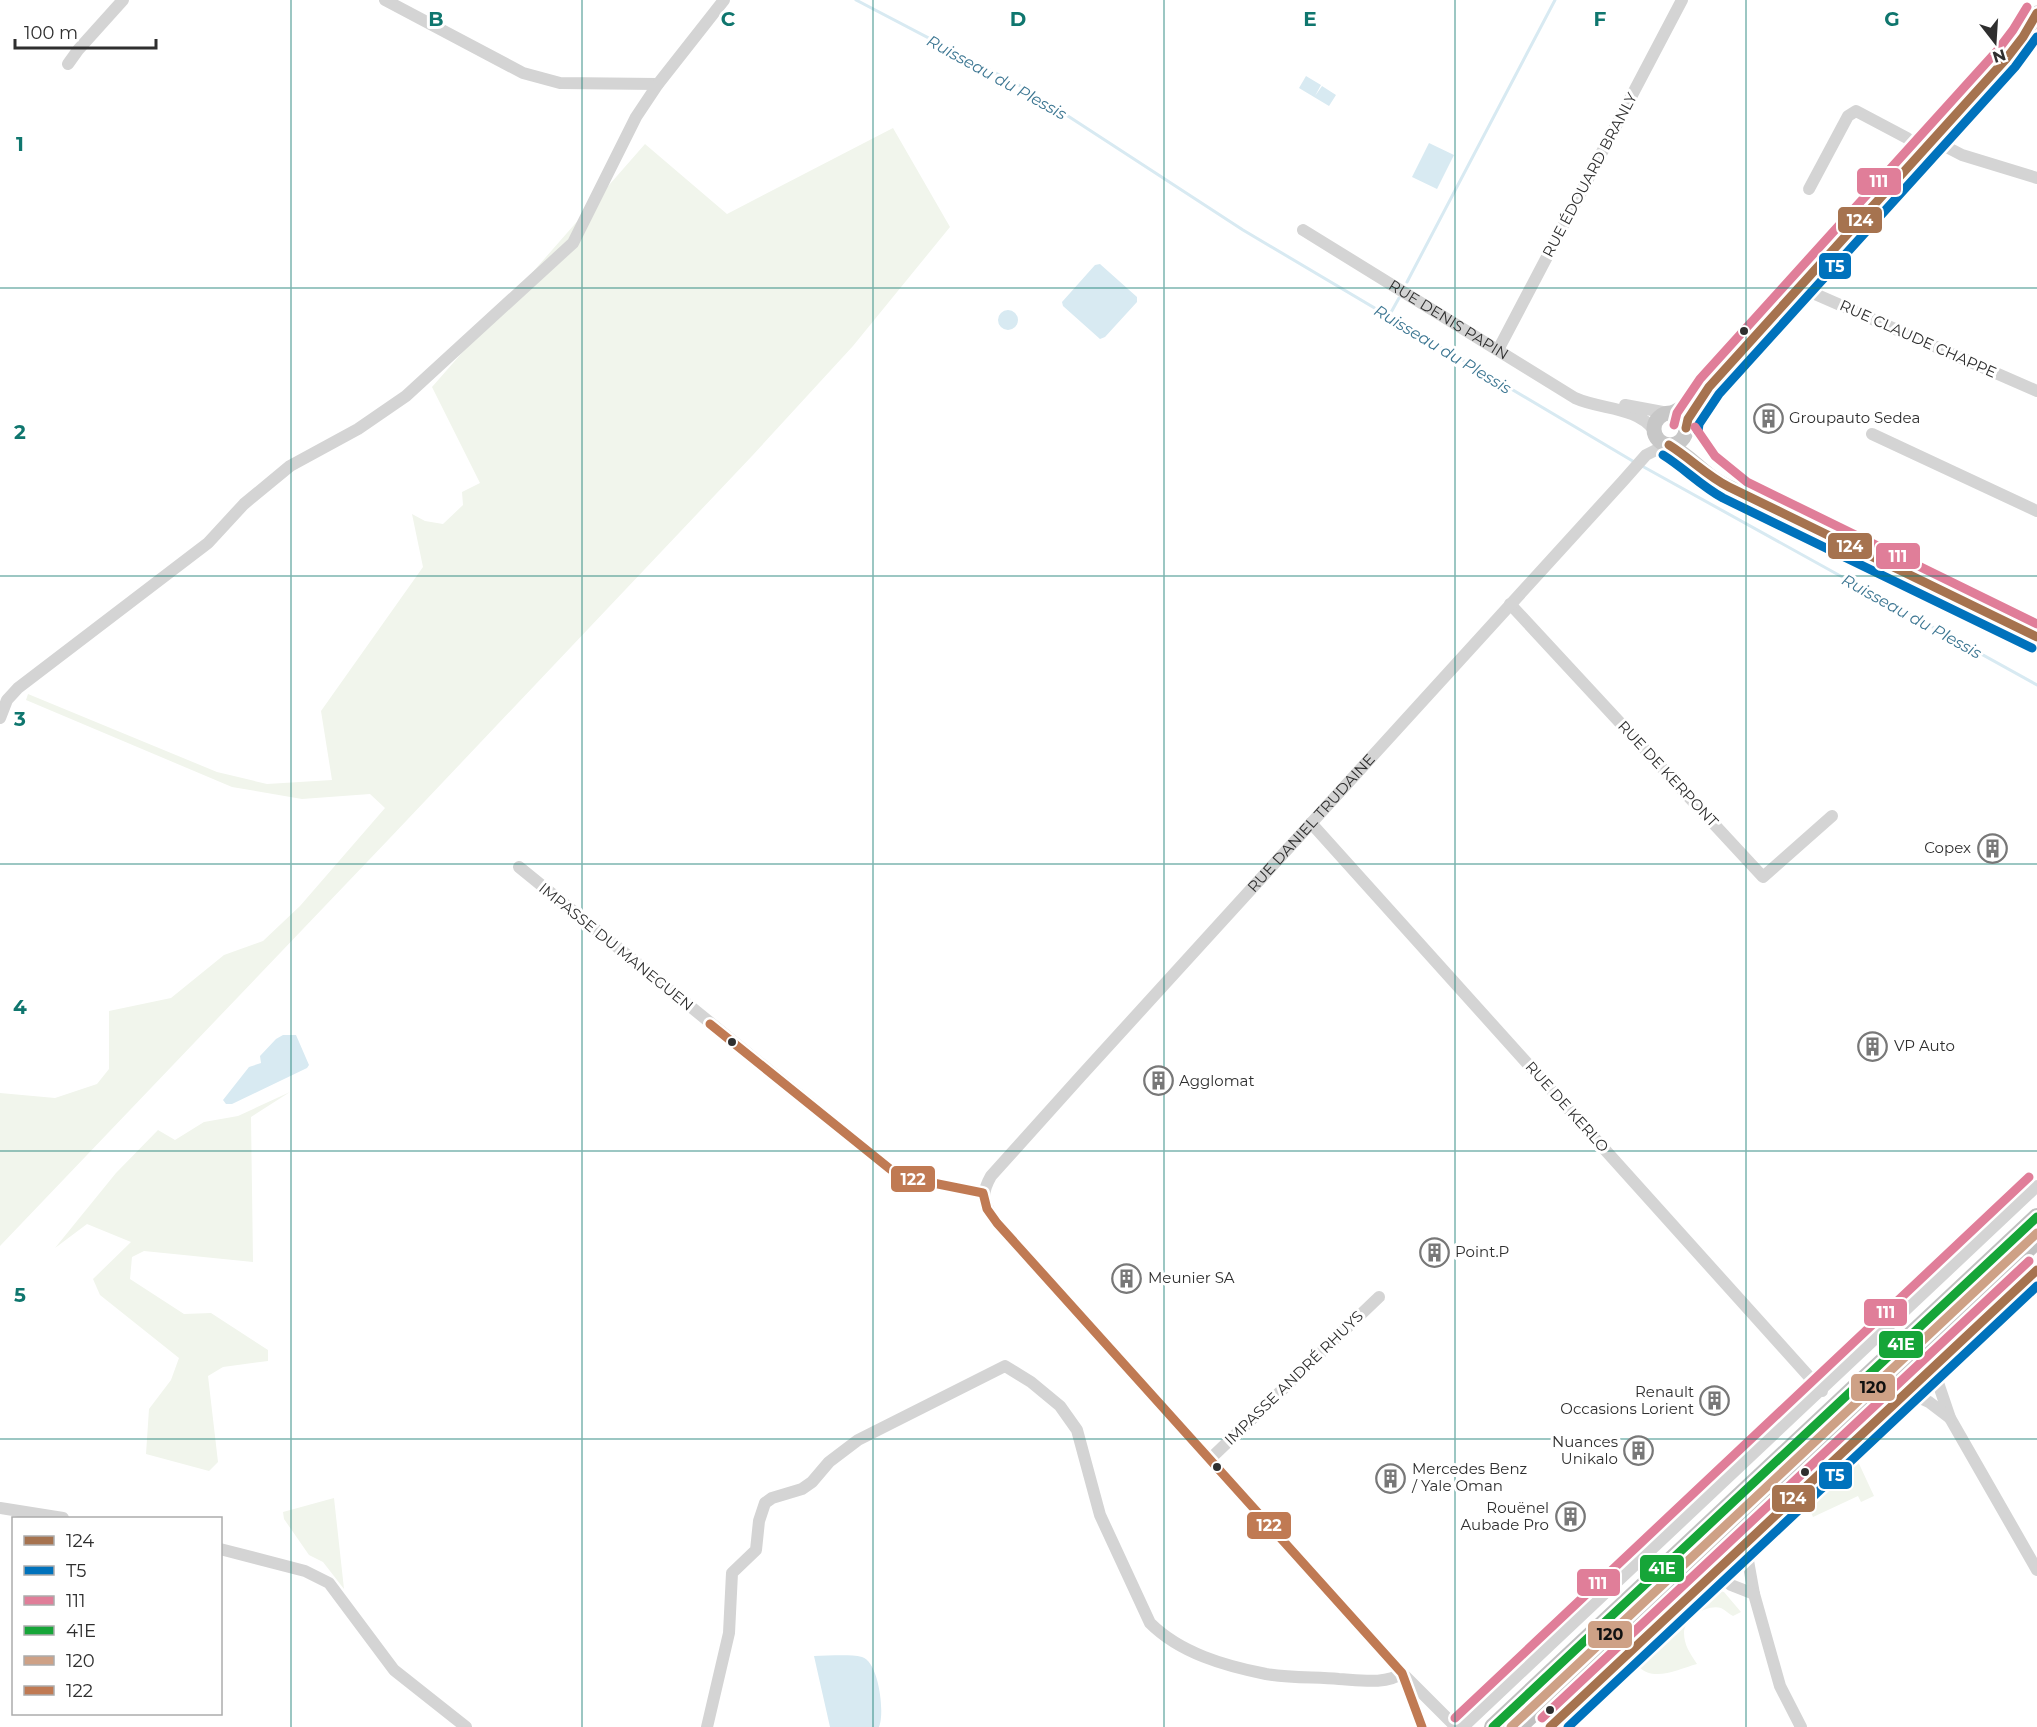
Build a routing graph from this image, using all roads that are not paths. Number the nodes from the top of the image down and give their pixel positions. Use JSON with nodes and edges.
{"nodes":[{"id":1,"x":123,"y":0,"type":"edge"},
{"id":2,"x":386,"y":0,"type":"edge"},
{"id":3,"x":724,"y":0,"type":"edge"},
{"id":4,"x":1682,"y":0,"type":"edge"},
{"id":5,"x":2037,"y":13,"type":"edge"},
{"id":6,"x":68,"y":64,"type":"dead end"},
{"id":7,"x":658,"y":84,"type":"junction"},
{"id":8,"x":1933,"y":140,"type":"junction"},
{"id":9,"x":1922,"y":153,"type":"junction"},
{"id":10,"x":2037,"y":178,"type":"edge"},
{"id":11,"x":1809,"y":189,"type":"dead end"},
{"id":12,"x":1303,"y":230,"type":"dead end"},
{"id":13,"x":1803,"y":283,"type":"junction"},
{"id":14,"x":1498,"y":350,"type":"junction"},
{"id":15,"x":1709,"y":387,"type":"junction"},
{"id":16,"x":2037,"y":391,"type":"edge"},
{"id":17,"x":1597,"y":406,"type":"junction"},
{"id":18,"x":1670,"y":413,"type":"junction"},
{"id":19,"x":1686,"y":431,"type":"junction"},
{"id":20,"x":1872,"y":434,"type":"dead end"},
{"id":21,"x":1661,"y":439,"type":"junction"},
{"id":22,"x":1742,"y":492,"type":"junction"},
{"id":23,"x":2037,"y":511,"type":"edge"},
{"id":24,"x":1510,"y":604,"type":"junction"},
{"id":25,"x":2037,"y":638,"type":"edge"},
{"id":26,"x":0,"y":718,"type":"edge"},
{"id":27,"x":1832,"y":816,"type":"dead end"},
{"id":28,"x":1311,"y":823,"type":"junction"},
{"id":29,"x":519,"y":867,"type":"dead end"},
{"id":30,"x":2037,"y":1186,"type":"edge"},
{"id":31,"x":983,"y":1192,"type":"junction"},
{"id":32,"x":2037,"y":1217,"type":"edge"},
{"id":33,"x":2037,"y":1240,"type":"edge"},
{"id":34,"x":2037,"y":1270,"type":"edge"},
{"id":35,"x":1379,"y":1297,"type":"dead end"},
{"id":36,"x":1933,"y":1368,"type":"junction"},
{"id":37,"x":1822,"y":1390,"type":"junction"},
{"id":38,"x":1907,"y":1392,"type":"junction"},
{"id":39,"x":1950,"y":1418,"type":"junction"},
{"id":40,"x":1210,"y":1459,"type":"junction"},
{"id":41,"x":0,"y":1508,"type":"edge"},
{"id":42,"x":57,"y":1517,"type":"edge"},
{"id":43,"x":1741,"y":1546,"type":"junction"},
{"id":44,"x":222,"y":1550,"type":"edge"},
{"id":45,"x":1716,"y":1570,"type":"junction"},
{"id":46,"x":2037,"y":1570,"type":"edge"},
{"id":47,"x":1754,"y":1594,"type":"junction"},
{"id":48,"x":1402,"y":1674,"type":"junction"},
{"id":49,"x":466,"y":1727,"type":"edge"},
{"id":50,"x":707,"y":1727,"type":"edge"},
{"id":51,"x":1422,"y":1727,"type":"edge"},
{"id":52,"x":1456,"y":1727,"type":"edge"},
{"id":53,"x":1463,"y":1727,"type":"edge"},
{"id":54,"x":1493,"y":1727,"type":"edge"},
{"id":55,"x":1518,"y":1727,"type":"edge"},
{"id":56,"x":1550,"y":1727,"type":"edge"},
{"id":57,"x":1801,"y":1727,"type":"edge"}],
"edges":[{"from":1,"to":6,"type":"street"},
{"from":2,"to":7,"type":"street"},
{"from":3,"to":7,"type":"street"},
{"from":4,"to":14,"type":"street","name":"RUE ÉDOUARD BRANLY"},
{"from":5,"to":8,"type":"main road"},
{"from":7,"to":26,"type":"street"},
{"from":8,"to":9,"type":"main road"},
{"from":8,"to":10,"type":"street"},
{"from":9,"to":11,"type":"street"},
{"from":9,"to":13,"type":"main road"},
{"from":12,"to":14,"type":"street","name":"RUE DENIS PAPIN"},
{"from":13,"to":15,"type":"main road"},
{"from":13,"to":16,"type":"street","name":"RUE CLAUDE CHAPPE"},
{"from":14,"to":17,"type":"street","name":"RUE DENIS PAPIN"},
{"from":15,"to":18,"type":"main road"},
{"from":15,"to":19,"type":"main road"},
{"from":17,"to":18,"type":"street","name":"RUE DENIS PAPIN"},
{"from":17,"to":21,"type":"street","name":"RUE DENIS PAPIN"},
{"from":18,"to":19,"type":"main road"},
{"from":18,"to":21,"type":"main road"},
{"from":19,"to":21,"type":"main road"},
{"from":19,"to":22,"type":"main road","name":"RUE DENIS PAPIN"},
{"from":20,"to":23,"type":"street"},
{"from":21,"to":22,"type":"main road","name":"RUE DENIS PAPIN"},
{"from":21,"to":24,"type":"street","name":"RUE DANIEL TRUDAINE"},
{"from":22,"to":25,"type":"main road","name":"RUE DENIS PAPIN"},
{"from":24,"to":27,"type":"street","name":"RUE DE KERPONT"},
{"from":24,"to":28,"type":"street","name":"RUE DANIEL TRUDAINE"},
{"from":28,"to":31,"type":"street","name":"RUE DANIEL TRUDAINE"},
{"from":28,"to":37,"type":"street","name":"RUE DE KERLO"},
{"from":29,"to":31,"type":"street","name":"IMPASSE DU MANEGUEN"},
{"from":30,"to":37,"type":"street"},
{"from":31,"to":40,"type":"street"},
{"from":32,"to":54,"type":"highway"},
{"from":33,"to":55,"type":"highway"},
{"from":34,"to":36,"type":"street"},
{"from":35,"to":40,"type":"street","name":"IMPASSE ANDRÉ RHUYS"},
{"from":36,"to":38,"type":"street"},
{"from":36,"to":39,"type":"street"},
{"from":37,"to":53,"type":"street"},
{"from":38,"to":39,"type":"street"},
{"from":38,"to":43,"type":"street"},
{"from":39,"to":46,"type":"street"},
{"from":40,"to":48,"type":"street"},
{"from":41,"to":42,"type":"street"},
{"from":43,"to":45,"type":"street"},
{"from":43,"to":47,"type":"street"},
{"from":44,"to":49,"type":"street"},
{"from":45,"to":47,"type":"street"},
{"from":45,"to":56,"type":"street"},
{"from":47,"to":57,"type":"street"},
{"from":48,"to":50,"type":"street"},
{"from":48,"to":51,"type":"street"},
{"from":48,"to":52,"type":"street"}]}
